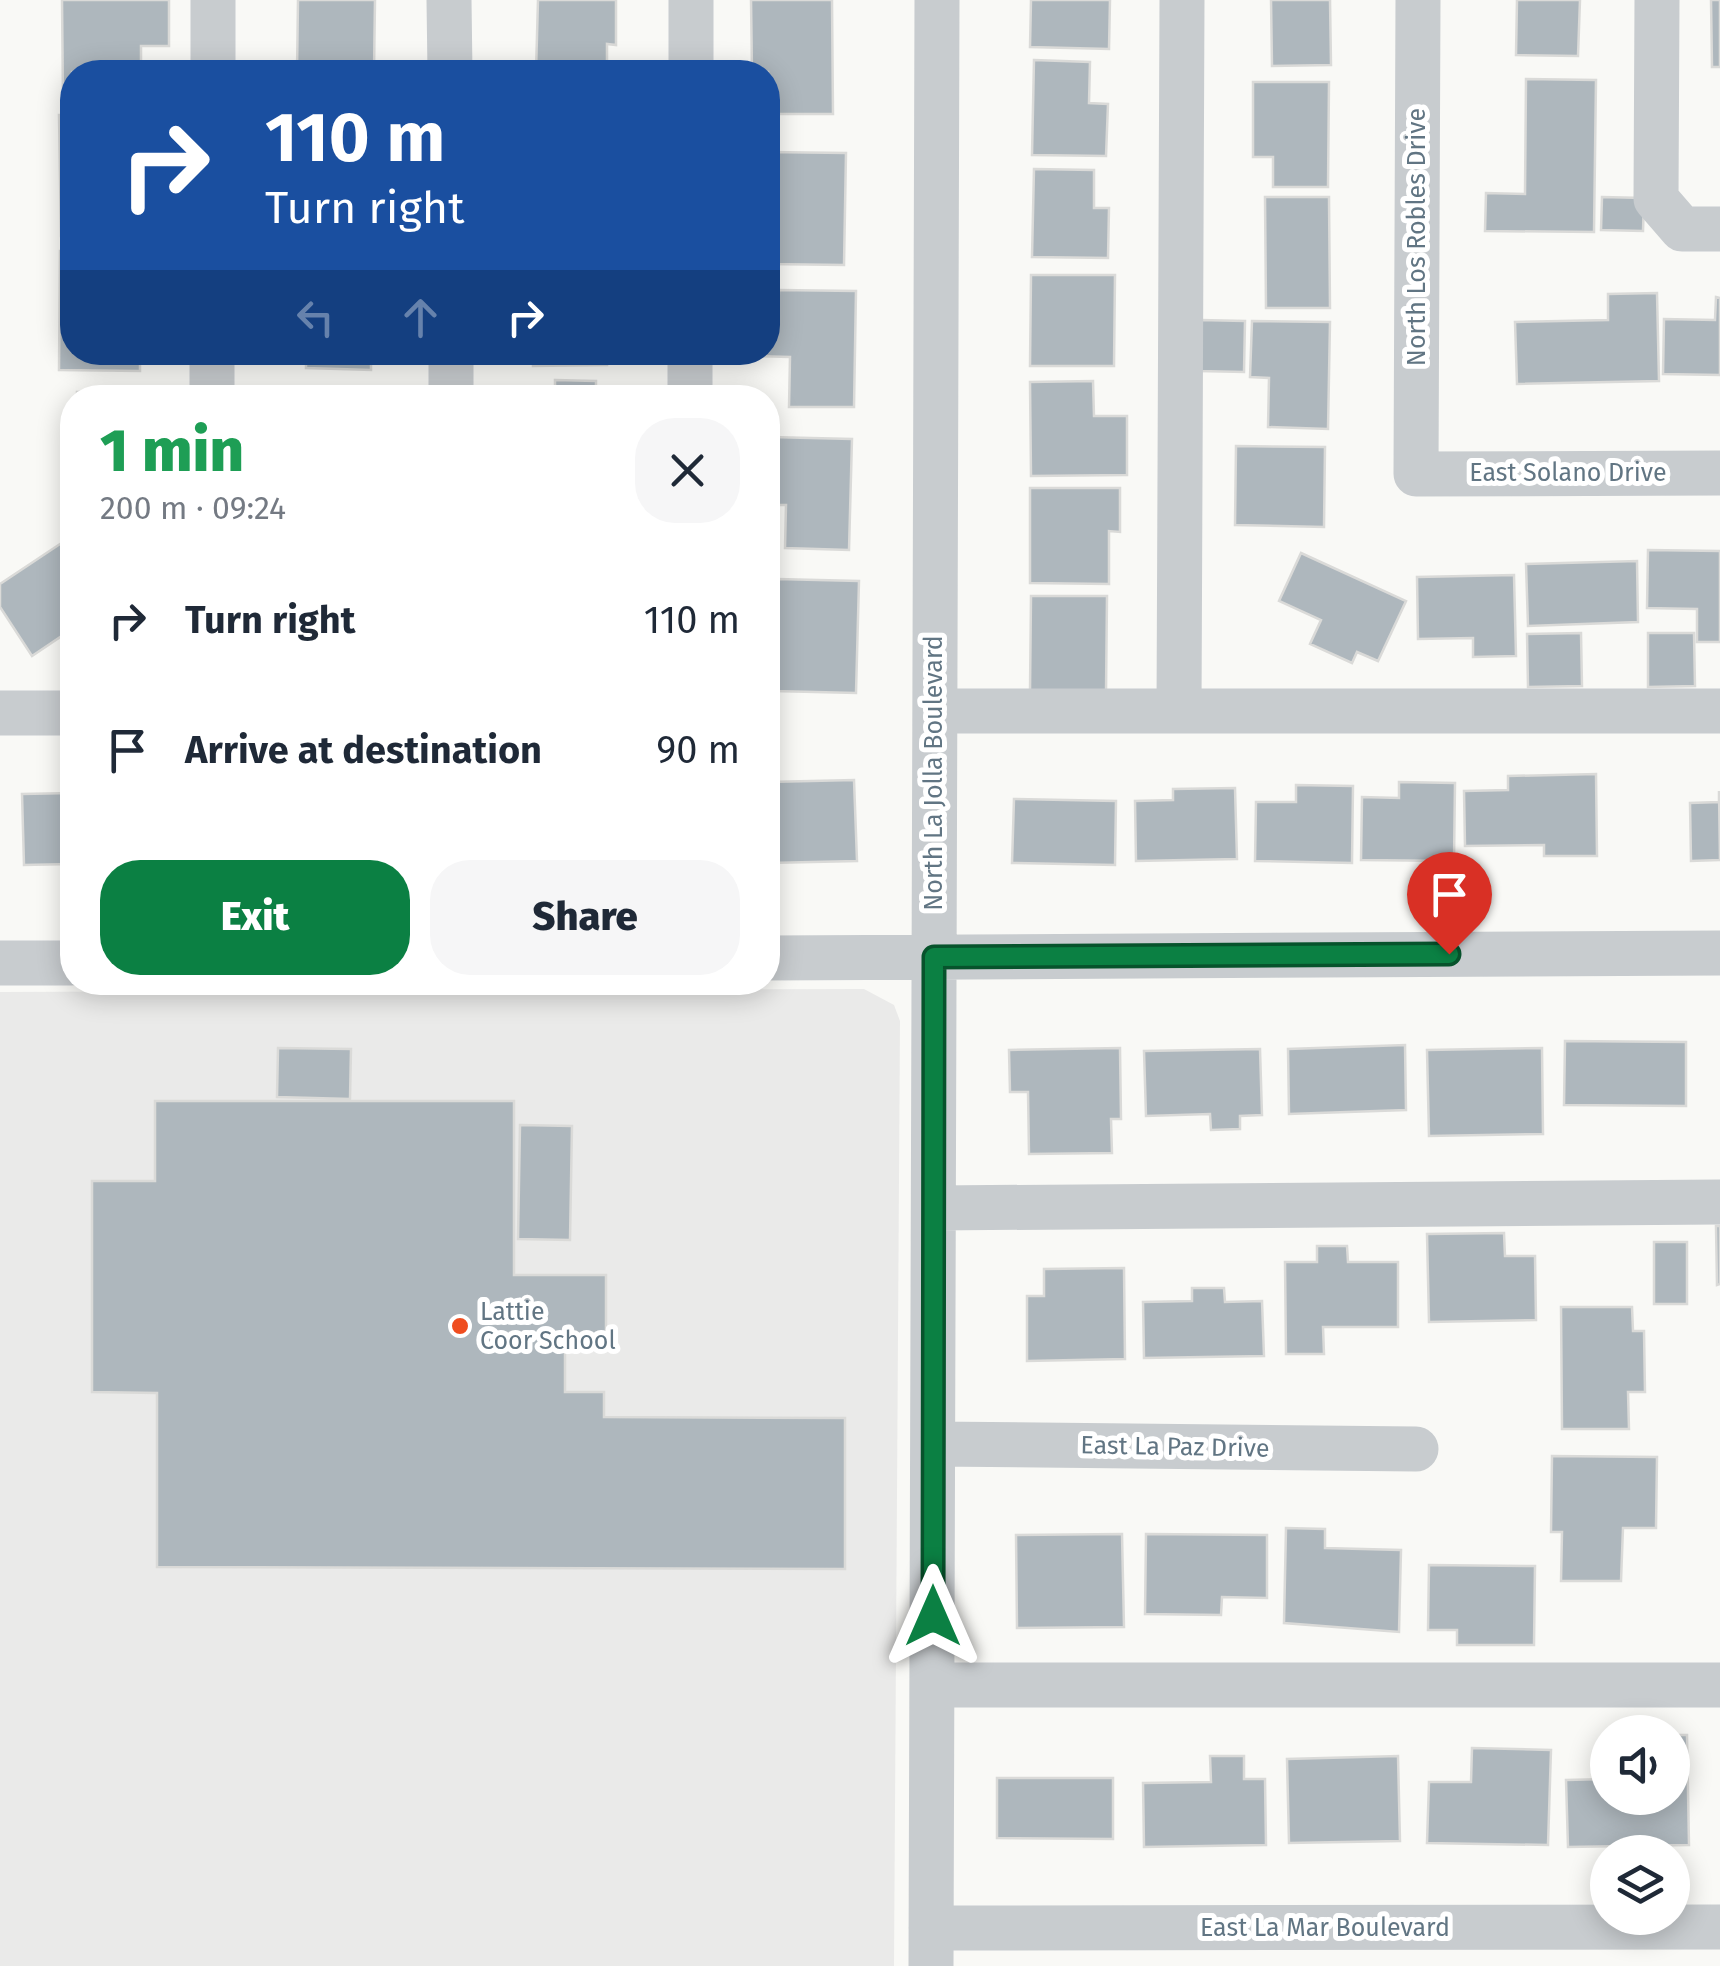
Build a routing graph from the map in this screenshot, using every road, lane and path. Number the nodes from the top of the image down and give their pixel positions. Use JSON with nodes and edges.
{"nodes":[{"id":1,"x":214,"y":0,"type":"edge"},
{"id":2,"x":449,"y":0,"type":"edge"},
{"id":3,"x":691,"y":0,"type":"edge"},
{"id":4,"x":937,"y":0,"type":"edge"},
{"id":5,"x":1182,"y":0,"type":"edge"},
{"id":6,"x":1418,"y":0,"type":"edge"},
{"id":7,"x":1658,"y":0,"type":"edge"},
{"id":8,"x":213,"y":60,"type":"edge"},
{"id":9,"x":450,"y":60,"type":"edge"},
{"id":10,"x":691,"y":60,"type":"edge"},
{"id":11,"x":1720,"y":229,"type":"edge"},
{"id":12,"x":1720,"y":473,"type":"edge"},
{"id":13,"x":1416,"y":474,"type":"joint"},
{"id":14,"x":934,"y":711,"type":"junction"},
{"id":15,"x":1178,"y":711,"type":"junction"},
{"id":16,"x":1720,"y":711,"type":"edge"},
{"id":17,"x":0,"y":713,"type":"edge"},
{"id":18,"x":60,"y":713,"type":"edge"},
{"id":19,"x":1720,"y":954,"type":"edge"},
{"id":20,"x":934,"y":957,"type":"junction"},
{"id":21,"x":780,"y":958,"type":"edge"},
{"id":22,"x":0,"y":963,"type":"edge"},
{"id":23,"x":60,"y":963,"type":"edge"},
{"id":24,"x":1720,"y":1202,"type":"edge"},
{"id":25,"x":934,"y":1208,"type":"junction"},
{"id":26,"x":934,"y":1444,"type":"junction"},
{"id":27,"x":1416,"y":1449,"type":"dead end"},
{"id":28,"x":1720,"y":1685,"type":"edge"},
{"id":29,"x":933,"y":1686,"type":"junction"},
{"id":30,"x":1720,"y":1927,"type":"edge"},
{"id":31,"x":931,"y":1947,"type":"edge"}],
"edges":[{"from":1,"to":8,"type":"street"},
{"from":2,"to":9,"type":"street"},
{"from":3,"to":10,"type":"street"},
{"from":4,"to":14,"type":"street","name":"North La Jolla Boulevard"},
{"from":5,"to":15,"type":"street"},
{"from":6,"to":13,"type":"street","name":"North Los Robles Drive"},
{"from":7,"to":11,"type":"street"},
{"from":12,"to":13,"type":"street","name":"East Solano Drive"},
{"from":14,"to":15,"type":"street"},
{"from":14,"to":20,"type":"street","name":"North La Jolla Boulevard"},
{"from":15,"to":16,"type":"street"},
{"from":17,"to":18,"type":"street"},
{"from":19,"to":20,"type":"street"},
{"from":20,"to":21,"type":"street"},
{"from":20,"to":25,"type":"street","name":"North La Jolla Boulevard"},
{"from":22,"to":23,"type":"street"},
{"from":24,"to":25,"type":"street"},
{"from":25,"to":26,"type":"street","name":"North La Jolla Boulevard"},
{"from":26,"to":27,"type":"street","name":"East La Paz Drive"},
{"from":26,"to":29,"type":"street","name":"North La Jolla Boulevard"},
{"from":28,"to":29,"type":"street"},
{"from":29,"to":31,"type":"street","name":"North La Jolla Boulevard"},
{"from":30,"to":31,"type":"street","name":"East La Mar Boulevard"}]}
